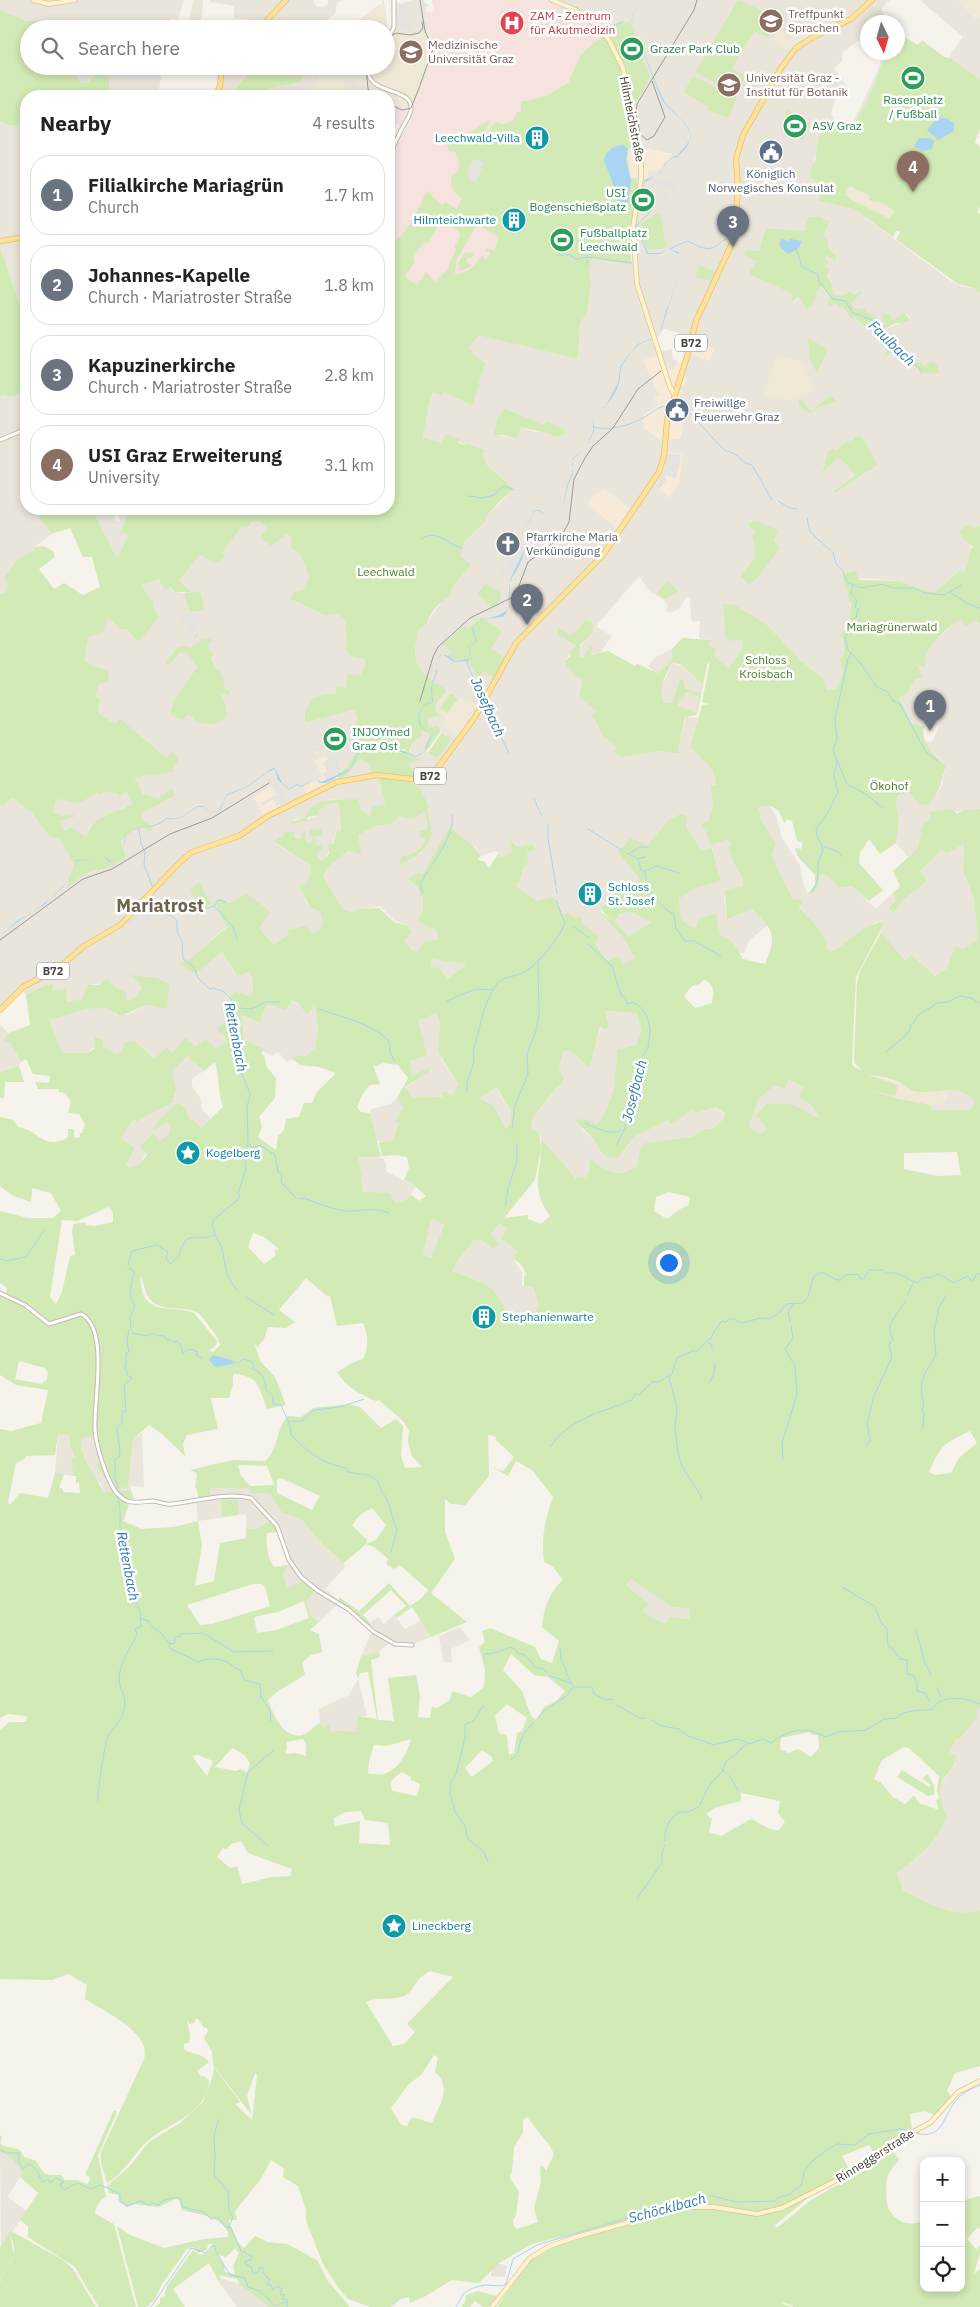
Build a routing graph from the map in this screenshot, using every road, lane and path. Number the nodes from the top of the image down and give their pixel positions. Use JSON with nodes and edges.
{"nodes":[{"id":1,"x":33,"y":0,"type":"edge"},
{"id":2,"x":75,"y":0,"type":"edge"},
{"id":3,"x":286,"y":0,"type":"edge"},
{"id":4,"x":394,"y":0,"type":"edge"},
{"id":5,"x":552,"y":0,"type":"edge"},
{"id":6,"x":872,"y":0,"type":"edge"},
{"id":7,"x":267,"y":20,"type":"edge"},
{"id":8,"x":394,"y":20,"type":"edge"},
{"id":9,"x":221,"y":75,"type":"edge"},
{"id":10,"x":368,"y":75,"type":"edge"},
{"id":11,"x":218,"y":90,"type":"edge"},
{"id":12,"x":390,"y":90,"type":"edge"},
{"id":13,"x":395,"y":92,"type":"edge"},
{"id":14,"x":395,"y":144,"type":"edge"},
{"id":15,"x":20,"y":238,"type":"edge"},
{"id":16,"x":0,"y":241,"type":"edge"},
{"id":17,"x":674,"y":394,"type":"junction"},
{"id":18,"x":20,"y":431,"type":"edge"},
{"id":19,"x":0,"y":440,"type":"edge"},
{"id":20,"x":0,"y":1010,"type":"edge"},
{"id":21,"x":0,"y":1293,"type":"edge"},
{"id":22,"x":412,"y":1645,"type":"dead end"},
{"id":23,"x":980,"y":2081,"type":"edge"},
{"id":24,"x":492,"y":2307,"type":"edge"}],
"edges":[{"from":1,"to":2,"type":"main road"},
{"from":3,"to":7,"type":"main road"},
{"from":4,"to":8,"type":"street"},
{"from":5,"to":17,"type":"main road","name":"Hilmteichstraße"},
{"from":6,"to":17,"type":"main road","number":"B72"},
{"from":9,"to":11,"type":"main road"},
{"from":10,"to":12,"type":"street"},
{"from":13,"to":14,"type":"street"},
{"from":15,"to":16,"type":"main road"},
{"from":17,"to":20,"type":"main road","number":"B72"},
{"from":18,"to":19,"type":"street"},
{"from":21,"to":22,"type":"street"},
{"from":23,"to":24,"type":"main road","name":"Rinneggerstraße"}]}
